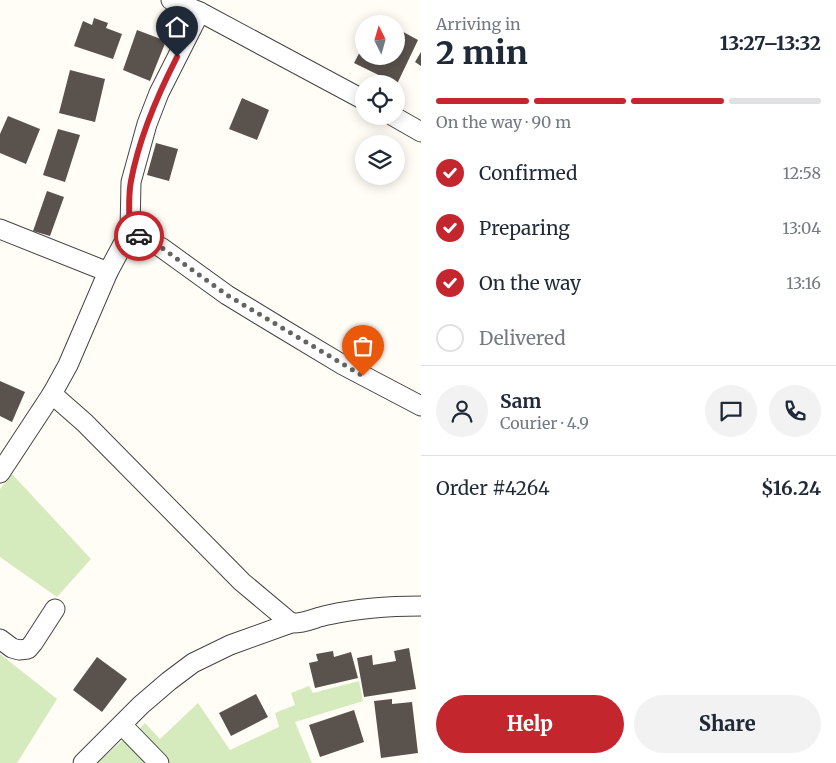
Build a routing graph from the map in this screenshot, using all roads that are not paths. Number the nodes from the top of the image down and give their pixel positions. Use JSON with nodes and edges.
{"nodes":[{"id":1,"x":171,"y":0,"type":"edge"},
{"id":2,"x":200,"y":12,"type":"junction"},
{"id":3,"x":355,"y":95,"type":"edge"},
{"id":4,"x":405,"y":123,"type":"edge"},
{"id":5,"x":421,"y":132,"type":"edge"},
{"id":6,"x":0,"y":228,"type":"edge"},
{"id":7,"x":130,"y":232,"type":"junction"},
{"id":8,"x":108,"y":272,"type":"junction"},
{"id":9,"x":52,"y":394,"type":"junction"},
{"id":10,"x":421,"y":406,"type":"edge"},
{"id":11,"x":0,"y":473,"type":"edge"},
{"id":12,"x":421,"y":606,"type":"edge"},
{"id":13,"x":55,"y":609,"type":"dead end"},
{"id":14,"x":291,"y":623,"type":"junction"},
{"id":15,"x":0,"y":639,"type":"edge"},
{"id":16,"x":122,"y":725,"type":"junction"},
{"id":17,"x":83,"y":763,"type":"edge"},
{"id":18,"x":159,"y":763,"type":"edge"}],
"edges":[{"from":1,"to":2,"type":"street"},
{"from":2,"to":3,"type":"street"},
{"from":2,"to":7,"type":"street"},
{"from":4,"to":5,"type":"street"},
{"from":6,"to":8,"type":"street"},
{"from":7,"to":8,"type":"street"},
{"from":7,"to":10,"type":"street"},
{"from":8,"to":9,"type":"street"},
{"from":9,"to":11,"type":"street"},
{"from":9,"to":14,"type":"street"},
{"from":12,"to":14,"type":"street"},
{"from":13,"to":15,"type":"street"},
{"from":14,"to":16,"type":"street"},
{"from":16,"to":17,"type":"street"},
{"from":16,"to":18,"type":"street"}]}
